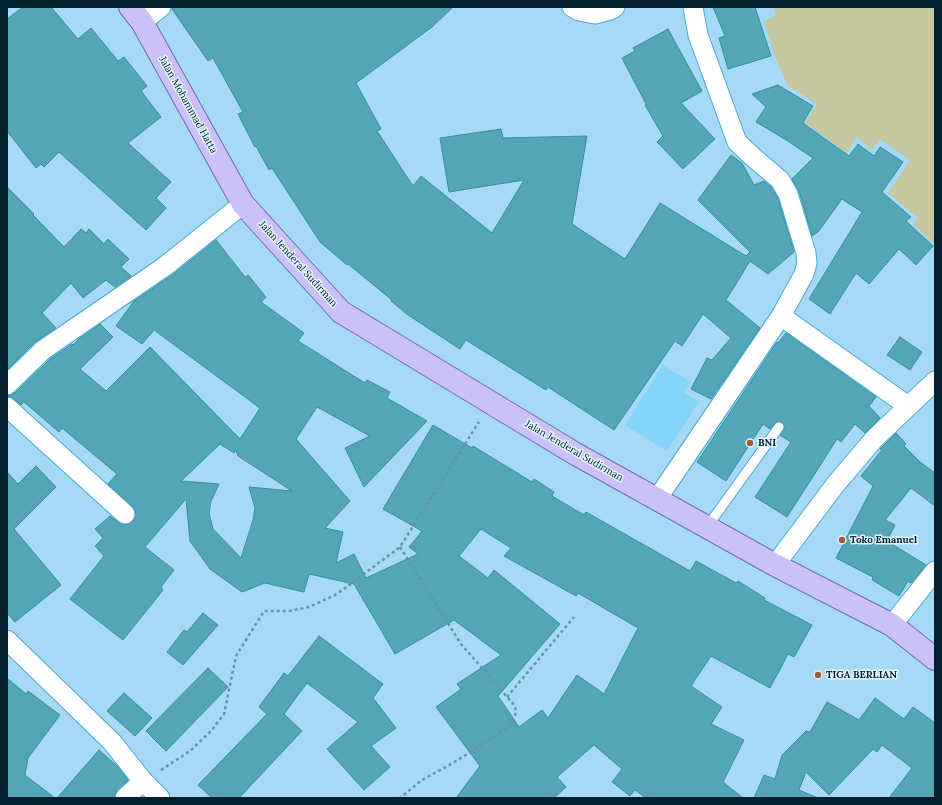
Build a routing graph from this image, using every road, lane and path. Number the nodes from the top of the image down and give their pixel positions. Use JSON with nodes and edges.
{"nodes":[{"id":1,"x":161,"y":7,"type":"edge"},
{"id":2,"x":572,"y":7,"type":"edge"},
{"id":3,"x":615,"y":7,"type":"edge"},
{"id":4,"x":693,"y":7,"type":"edge"},
{"id":5,"x":136,"y":15,"type":"edge"},
{"id":6,"x":243,"y":204,"type":"junction"},
{"id":7,"x":781,"y":316,"type":"junction"},
{"id":8,"x":935,"y":381,"type":"edge"},
{"id":9,"x":7,"y":385,"type":"edge"},
{"id":10,"x":491,"y":403,"type":"junction"},
{"id":11,"x":908,"y":406,"type":"junction"},
{"id":12,"x":7,"y":407,"type":"edge"},
{"id":13,"x":779,"y":427,"type":"dead end"},
{"id":14,"x":657,"y":498,"type":"junction"},
{"id":15,"x":125,"y":514,"type":"dead end"},
{"id":16,"x":707,"y":527,"type":"junction"},
{"id":17,"x":400,"y":547,"type":"junction"},
{"id":18,"x":775,"y":565,"type":"junction"},
{"id":19,"x":935,"y":571,"type":"edge"},
{"id":20,"x":574,"y":617,"type":"dead end"},
{"id":21,"x":892,"y":625,"type":"junction"},
{"id":22,"x":7,"y":640,"type":"edge"},
{"id":23,"x":935,"y":659,"type":"edge"},
{"id":24,"x":507,"y":697,"type":"junction"},
{"id":25,"x":143,"y":781,"type":"junction"},
{"id":26,"x":125,"y":798,"type":"edge"},
{"id":27,"x":160,"y":798,"type":"edge"},
{"id":28,"x":400,"y":798,"type":"edge"}],
"edges":[{"from":1,"to":5,"type":"street"},
{"from":2,"to":3,"type":"street"},
{"from":4,"to":7,"type":"street"},
{"from":5,"to":6,"type":"main road","name":"Jalan Mohammad Hatta"},
{"from":6,"to":9,"type":"street"},
{"from":6,"to":10,"type":"main road","name":"Jalan Jenderal Sudirman"},
{"from":7,"to":11,"type":"street"},
{"from":7,"to":14,"type":"street"},
{"from":8,"to":11,"type":"street"},
{"from":10,"to":14,"type":"main road","name":"Jalan Jenderal Sudirman"},
{"from":10,"to":17,"type":"path"},
{"from":11,"to":18,"type":"street"},
{"from":12,"to":15,"type":"street"},
{"from":13,"to":16,"type":"lane"},
{"from":14,"to":16,"type":"main road","name":"Jalan Jenderal Sudirman"},
{"from":16,"to":18,"type":"main road","name":"Jalan Jenderal Sudirman"},
{"from":17,"to":24,"type":"path"},
{"from":17,"to":25,"type":"path"},
{"from":18,"to":21,"type":"main road","name":"Jalan Jenderal Sudirman"},
{"from":19,"to":21,"type":"street"},
{"from":20,"to":24,"type":"path"},
{"from":21,"to":23,"type":"main road","name":"Jalan Jenderal Sudirman"},
{"from":22,"to":25,"type":"street"},
{"from":24,"to":28,"type":"path"},
{"from":25,"to":26,"type":"street"},
{"from":25,"to":27,"type":"street"}]}
